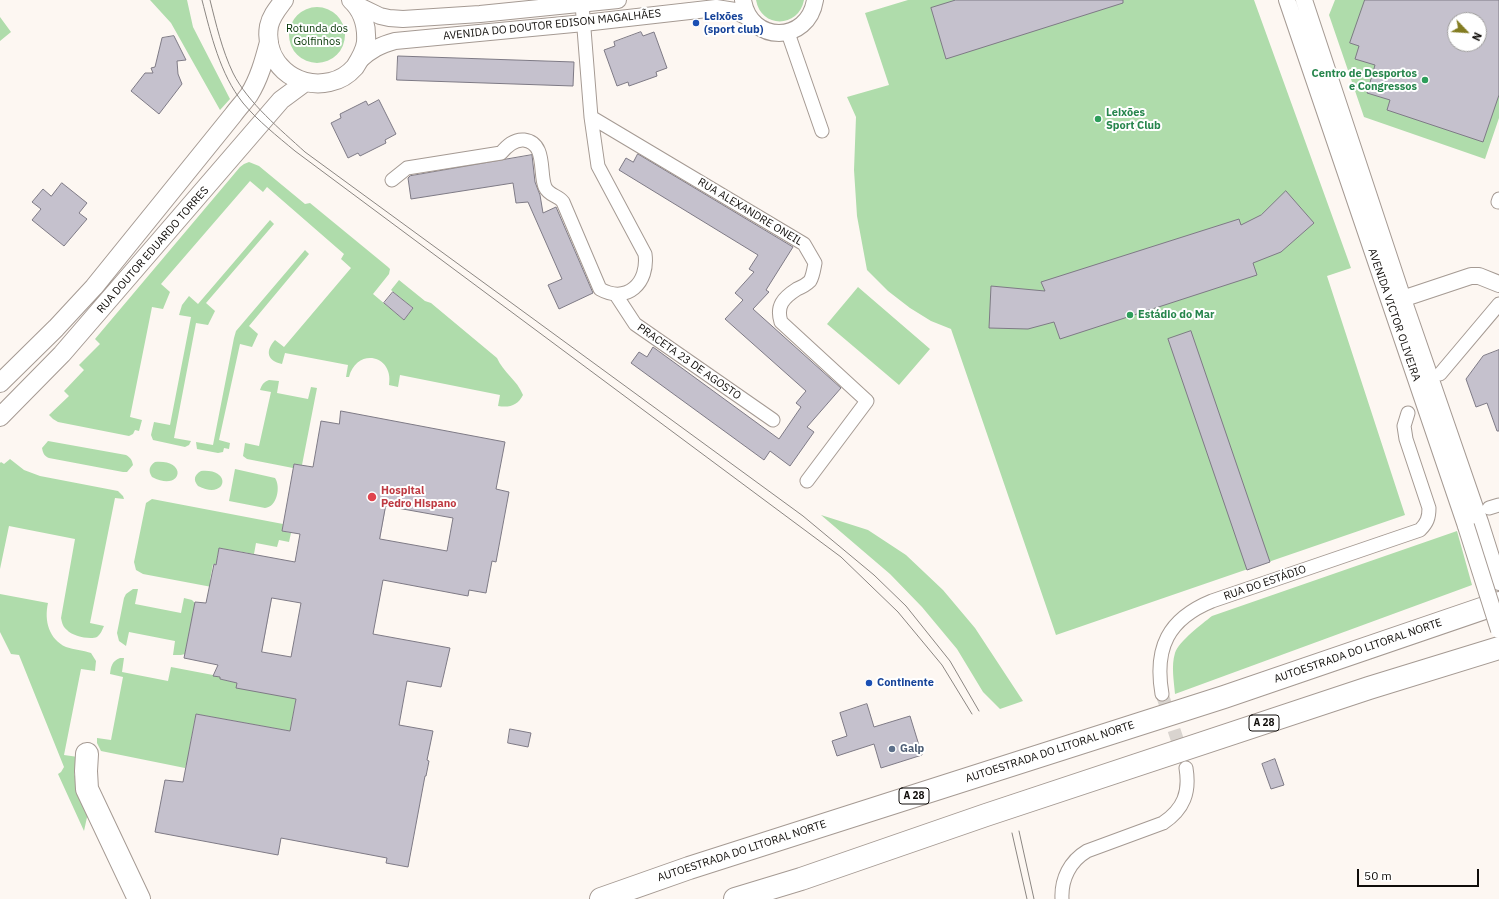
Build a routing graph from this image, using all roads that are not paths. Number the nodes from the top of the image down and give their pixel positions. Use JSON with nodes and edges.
{"nodes":[{"id":1,"x":284,"y":0,"type":"edge"},
{"id":2,"x":618,"y":0,"type":"edge"},
{"id":3,"x":743,"y":0,"type":"edge"},
{"id":4,"x":815,"y":0,"type":"edge"},
{"id":5,"x":1287,"y":0,"type":"edge"},
{"id":6,"x":1304,"y":0,"type":"edge"},
{"id":7,"x":353,"y":2,"type":"edge"},
{"id":8,"x":582,"y":4,"type":"junction"},
{"id":9,"x":748,"y":17,"type":"junction"},
{"id":10,"x":584,"y":23,"type":"junction"},
{"id":11,"x":788,"y":33,"type":"junction"},
{"id":12,"x":269,"y":42,"type":"junction"},
{"id":13,"x":360,"y":60,"type":"junction"},
{"id":14,"x":304,"y":83,"type":"junction"},
{"id":15,"x":591,"y":117,"type":"junction"},
{"id":16,"x":822,"y":131,"type":"dead end"},
{"id":17,"x":392,"y":180,"type":"dead end"},
{"id":18,"x":1499,"y":284,"type":"edge"},
{"id":19,"x":616,"y":294,"type":"junction"},
{"id":20,"x":1396,"y":301,"type":"junction"},
{"id":21,"x":1499,"y":304,"type":"edge"},
{"id":22,"x":1440,"y":374,"type":"dead end"},
{"id":23,"x":0,"y":383,"type":"edge"},
{"id":24,"x":1408,"y":413,"type":"dead end"},
{"id":25,"x":0,"y":416,"type":"edge"},
{"id":26,"x":773,"y":420,"type":"dead end"},
{"id":27,"x":807,"y":481,"type":"dead end"},
{"id":28,"x":1473,"y":524,"type":"junction"},
{"id":29,"x":1499,"y":582,"type":"edge"},
{"id":30,"x":1499,"y":603,"type":"edge"},
{"id":31,"x":1499,"y":630,"type":"edge"},
{"id":32,"x":1499,"y":648,"type":"edge"},
{"id":33,"x":1162,"y":694,"type":"tunnel mouth"},
{"id":34,"x":87,"y":754,"type":"dead end"},
{"id":35,"x":1186,"y":768,"type":"tunnel mouth"},
{"id":36,"x":801,"y":879,"type":"junction"},
{"id":37,"x":139,"y":899,"type":"edge"},
{"id":38,"x":601,"y":899,"type":"edge"},
{"id":39,"x":735,"y":899,"type":"edge"},
{"id":40,"x":755,"y":899,"type":"edge"},
{"id":41,"x":1062,"y":899,"type":"edge"}],
"edges":[{"from":1,"to":12,"type":"main road","name":"AVENIDA DO DOUTOR EDISON MAGALHÃES"},
{"from":2,"to":8,"type":"street","name":"AVENIDA DO DOUTOR EDISON MAGALHÃES"},
{"from":3,"to":9,"type":"street"},
{"from":4,"to":11,"type":"street"},
{"from":5,"to":20,"type":"street","name":"AVENIDA VICTOR OLIVEIRA"},
{"from":6,"to":20,"type":"street","name":"AVENIDA VICTOR OLIVEIRA"},
{"from":7,"to":8,"type":"street","name":"AVENIDA DO DOUTOR EDISON MAGALHÃES"},
{"from":7,"to":13,"type":"main road","name":"AVENIDA DO DOUTOR EDISON MAGALHÃES"},
{"from":8,"to":10,"type":"street"},
{"from":9,"to":10,"type":"street","name":"AVENIDA DO DOUTOR EDISON MAGALHÃES"},
{"from":9,"to":11,"type":"street","name":"AVENIDA DO DOUTOR EDISON MAGALHÃES"},
{"from":10,"to":13,"type":"street","name":"AVENIDA DO DOUTOR EDISON MAGALHÃES"},
{"from":10,"to":15,"type":"street"},
{"from":11,"to":16,"type":"street"},
{"from":12,"to":14,"type":"main road","name":"AVENIDA DO DOUTOR EDISON MAGALHÃES"},
{"from":12,"to":23,"type":"main road","name":"RUA DOUTOR EDUARDO TORRES"},
{"from":13,"to":14,"type":"main road","name":"AVENIDA DO DOUTOR EDISON MAGALHÃES"},
{"from":14,"to":25,"type":"main road","name":"RUA DOUTOR EDUARDO TORRES"},
{"from":15,"to":19,"type":"street"},
{"from":15,"to":27,"type":"street","name":"RUA ALEXANDRE ONEIL"},
{"from":17,"to":19,"type":"street"},
{"from":18,"to":20,"type":"street"},
{"from":19,"to":26,"type":"street","name":"PRACETA 23 DE AGOSTO"},
{"from":20,"to":28,"type":"street","name":"AVENIDA VICTOR OLIVEIRA"},
{"from":21,"to":22,"type":"street"},
{"from":24,"to":33,"type":"street","name":"RUA DO ESTÁDIO"},
{"from":28,"to":29,"type":"street","name":"AVENIDA VICTOR OLIVEIRA"},
{"from":28,"to":31,"type":"street","name":"AVENIDA VICTOR OLIVEIRA","bridge":true},
{"from":30,"to":38,"type":"highway","name":"AUTOESTRADA DO LITORAL NORTE","number":"A 28"},
{"from":32,"to":36,"type":"highway","number":"A 28"},
{"from":34,"to":37,"type":"highway"},
{"from":35,"to":41,"type":"street"},
{"from":36,"to":39,"type":"highway","number":"A 28"},
{"from":36,"to":40,"type":"highway"}]}
